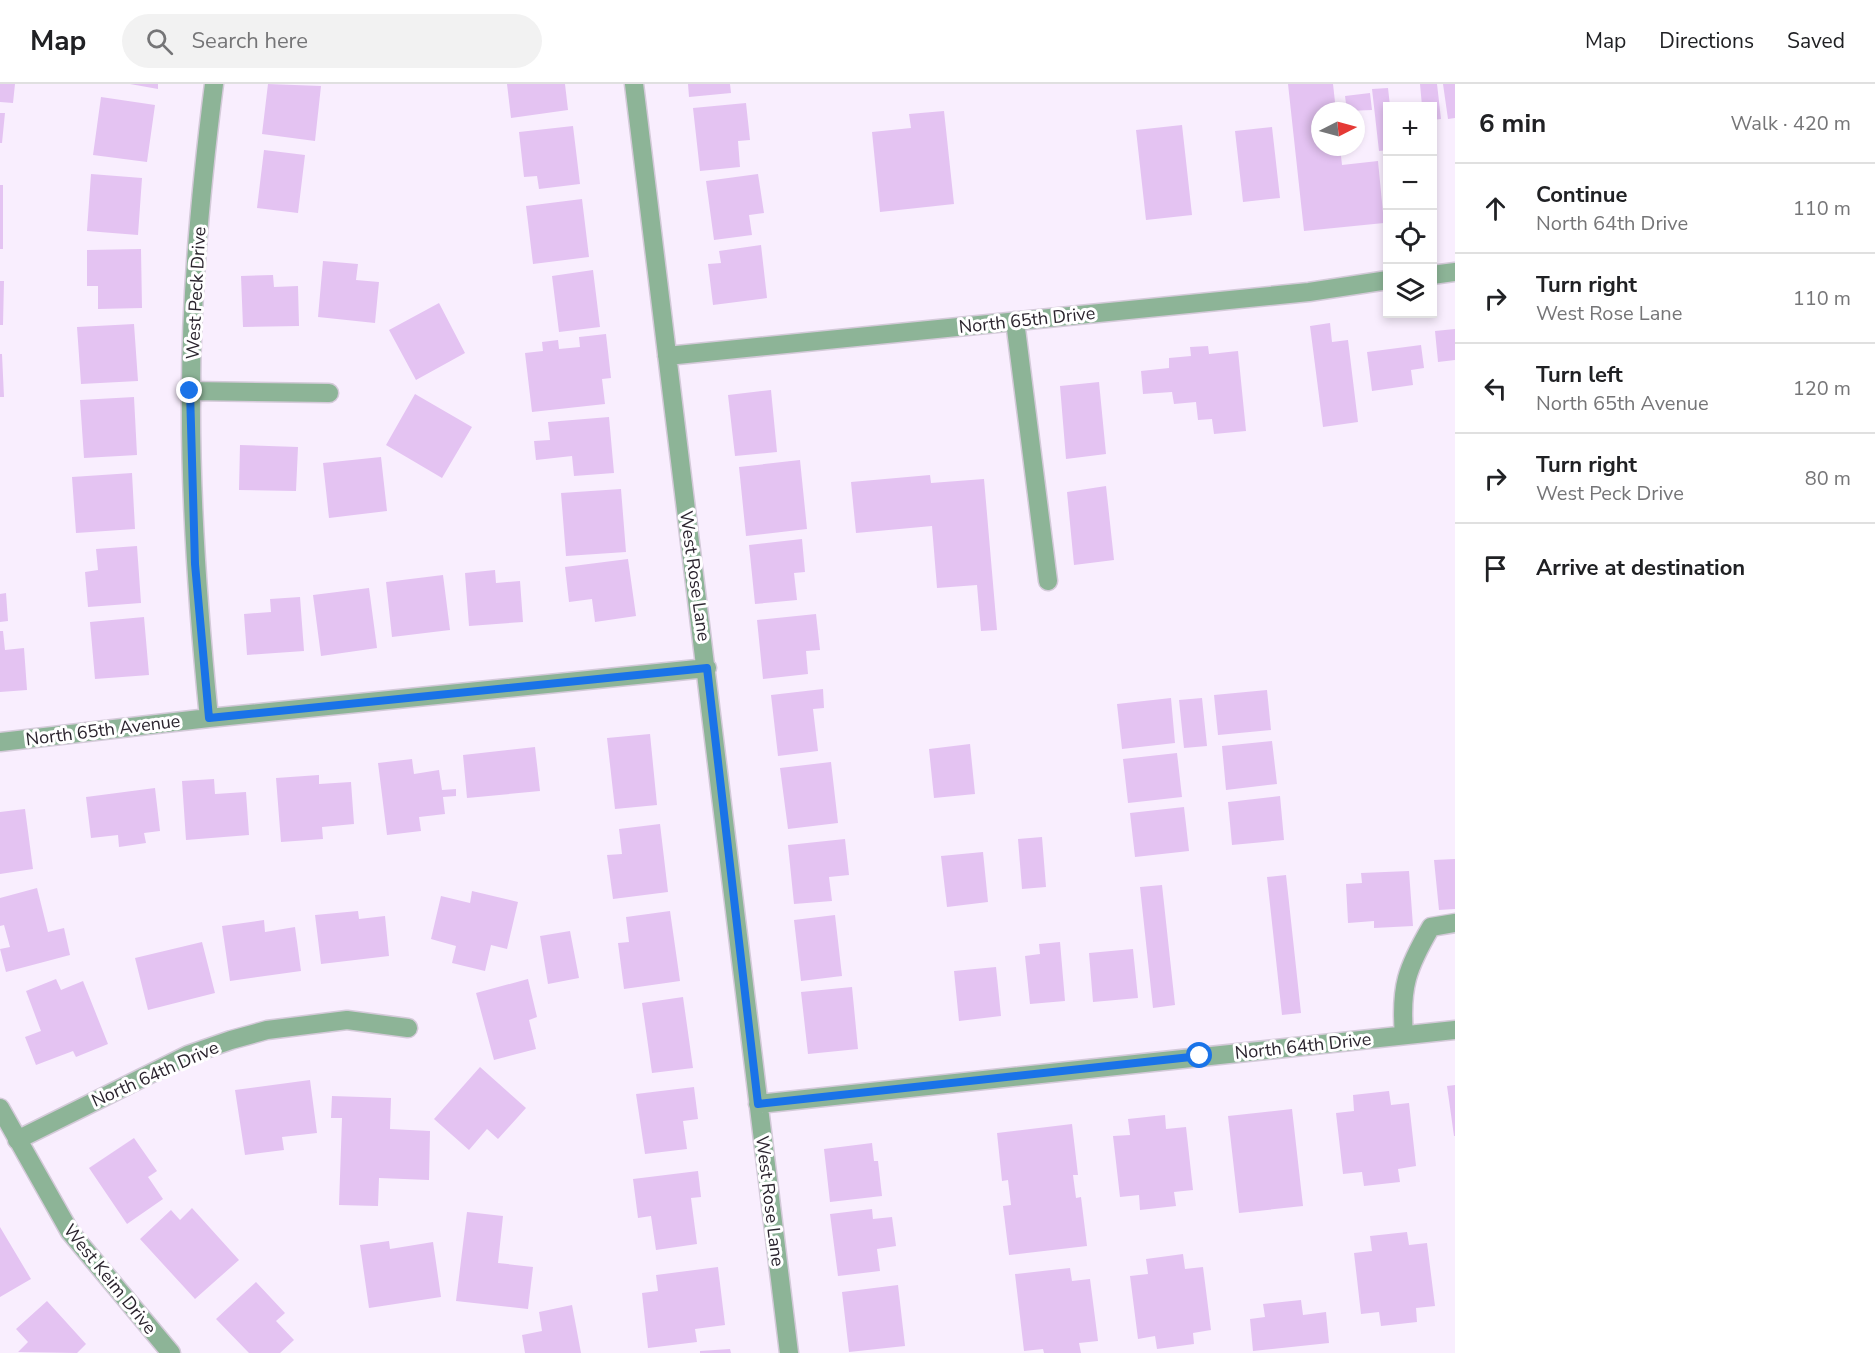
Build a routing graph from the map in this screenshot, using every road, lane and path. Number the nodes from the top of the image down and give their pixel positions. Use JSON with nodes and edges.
{"nodes":[{"id":1,"x":214,"y":84,"type":"edge"},
{"id":2,"x":634,"y":84,"type":"edge"},
{"id":3,"x":1455,"y":272,"type":"edge"},
{"id":4,"x":1437,"y":274,"type":"edge"},
{"id":5,"x":1383,"y":281,"type":"edge"},
{"id":6,"x":1015,"y":321,"type":"junction"},
{"id":7,"x":667,"y":356,"type":"junction"},
{"id":8,"x":190,"y":391,"type":"junction"},
{"id":9,"x":330,"y":393,"type":"dead end"},
{"id":10,"x":1048,"y":581,"type":"dead end"},
{"id":11,"x":707,"y":668,"type":"junction"},
{"id":12,"x":209,"y":718,"type":"junction"},
{"id":13,"x":0,"y":742,"type":"edge"},
{"id":14,"x":1455,"y":923,"type":"edge"},
{"id":15,"x":408,"y":1028,"type":"dead end"},
{"id":16,"x":1455,"y":1030,"type":"edge"},
{"id":17,"x":1404,"y":1035,"type":"junction"},
{"id":18,"x":758,"y":1104,"type":"junction"},
{"id":19,"x":0,"y":1108,"type":"edge"},
{"id":20,"x":16,"y":1140,"type":"junction"},
{"id":21,"x":171,"y":1353,"type":"edge"},
{"id":22,"x":789,"y":1353,"type":"edge"}],
"edges":[{"from":1,"to":8,"type":"street","name":"West Peck Drive"},
{"from":2,"to":7,"type":"street","name":"West Rose Lane"},
{"from":3,"to":4,"type":"street"},
{"from":5,"to":6,"type":"street","name":"North 65th Drive"},
{"from":6,"to":7,"type":"street","name":"North 65th Drive"},
{"from":6,"to":10,"type":"street"},
{"from":7,"to":11,"type":"street","name":"West Rose Lane"},
{"from":8,"to":9,"type":"street"},
{"from":8,"to":12,"type":"street","name":"West Peck Drive"},
{"from":11,"to":12,"type":"street","name":"North 65th Avenue"},
{"from":11,"to":18,"type":"street","name":"West Rose Lane"},
{"from":12,"to":13,"type":"street","name":"North 65th Avenue"},
{"from":14,"to":17,"type":"street"},
{"from":15,"to":20,"type":"street","name":"North 64th Drive"},
{"from":16,"to":17,"type":"street","name":"North 64th Drive"},
{"from":17,"to":18,"type":"street","name":"North 64th Drive"},
{"from":18,"to":22,"type":"street","name":"West Rose Lane"},
{"from":19,"to":20,"type":"street","name":"West Keim Drive"},
{"from":20,"to":21,"type":"street","name":"West Keim Drive"}]}
